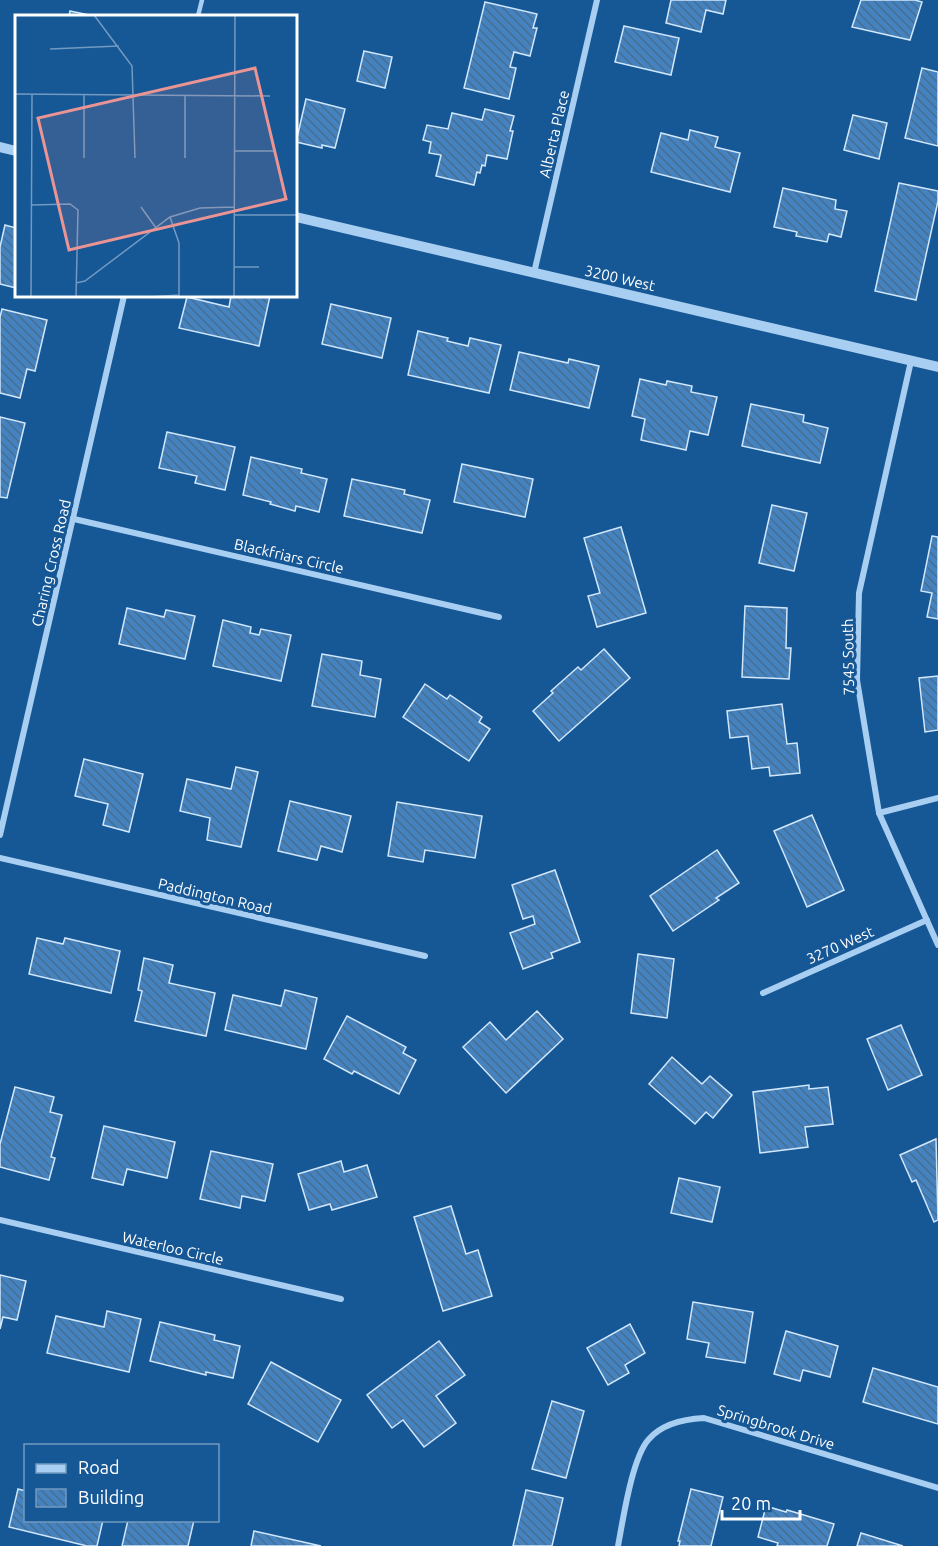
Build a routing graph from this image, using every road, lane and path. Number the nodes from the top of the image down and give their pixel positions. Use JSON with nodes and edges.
{"nodes":[{"id":1,"x":202,"y":0,"type":"edge"},
{"id":2,"x":597,"y":0,"type":"edge"},
{"id":3,"x":198,"y":15,"type":"edge"},
{"id":4,"x":0,"y":147,"type":"edge"},
{"id":5,"x":15,"y":151,"type":"edge"},
{"id":6,"x":297,"y":216,"type":"edge"},
{"id":7,"x":534,"y":273,"type":"junction"},
{"id":8,"x":124,"y":297,"type":"edge"},
{"id":9,"x":911,"y":361,"type":"junction"},
{"id":10,"x":938,"y":367,"type":"edge"},
{"id":11,"x":74,"y":519,"type":"junction"},
{"id":12,"x":499,"y":617,"type":"dead end"},
{"id":13,"x":938,"y":798,"type":"edge"},
{"id":14,"x":879,"y":813,"type":"junction"},
{"id":15,"x":0,"y":835,"type":"edge"},
{"id":16,"x":0,"y":858,"type":"edge"},
{"id":17,"x":927,"y":920,"type":"junction"},
{"id":18,"x":938,"y":945,"type":"edge"},
{"id":19,"x":424,"y":957,"type":"dead end"},
{"id":20,"x":763,"y":993,"type":"dead end"},
{"id":21,"x":0,"y":1220,"type":"edge"},
{"id":22,"x":341,"y":1299,"type":"dead end"},
{"id":23,"x":938,"y":1488,"type":"edge"},
{"id":24,"x":618,"y":1546,"type":"edge"}],
"edges":[{"from":1,"to":3,"type":"lane"},
{"from":2,"to":7,"type":"street","name":"Alberta Place"},
{"from":4,"to":5,"type":"street"},
{"from":6,"to":7,"type":"street","name":"3200 West"},
{"from":7,"to":9,"type":"street","name":"3200 West"},
{"from":8,"to":11,"type":"street","name":"Charing Cross Road"},
{"from":9,"to":10,"type":"street","name":"3200 West"},
{"from":9,"to":14,"type":"street","name":"7545 South"},
{"from":11,"to":12,"type":"street","name":"Blackfriars Circle"},
{"from":11,"to":15,"type":"street","name":"Charing Cross Road"},
{"from":13,"to":14,"type":"street"},
{"from":14,"to":17,"type":"street","name":"7545 South"},
{"from":16,"to":19,"type":"street","name":"Paddington Road"},
{"from":17,"to":18,"type":"street","name":"7545 South"},
{"from":17,"to":20,"type":"street","name":"3270 West"},
{"from":21,"to":22,"type":"street","name":"Waterloo Circle"},
{"from":23,"to":24,"type":"street","name":"Springbrook Drive"}]}
